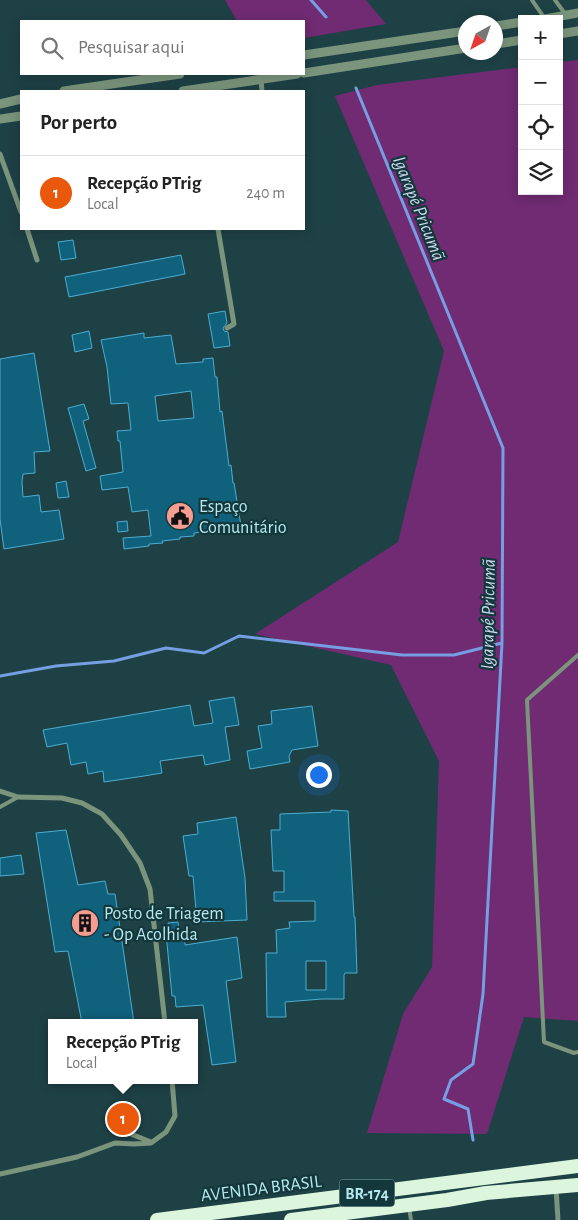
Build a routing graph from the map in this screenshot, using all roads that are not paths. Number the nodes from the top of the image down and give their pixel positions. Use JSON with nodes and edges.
{"nodes":[{"id":1,"x":532,"y":0,"type":"edge"},
{"id":2,"x":555,"y":0,"type":"edge"},
{"id":3,"x":578,"y":13,"type":"edge"},
{"id":4,"x":542,"y":15,"type":"edge"},
{"id":5,"x":566,"y":15,"type":"junction"},
{"id":6,"x":563,"y":16,"type":"edge"},
{"id":7,"x":518,"y":23,"type":"edge"},
{"id":8,"x":503,"y":25,"type":"edge"},
{"id":9,"x":458,"y":32,"type":"edge"},
{"id":10,"x":569,"y":33,"type":"edge"},
{"id":11,"x":518,"y":41,"type":"edge"},
{"id":12,"x":503,"y":43,"type":"edge"},
{"id":13,"x":458,"y":49,"type":"edge"},
{"id":14,"x":307,"y":55,"type":"edge"},
{"id":15,"x":308,"y":72,"type":"edge"},
{"id":16,"x":173,"y":75,"type":"edge"},
{"id":17,"x":290,"y":75,"type":"edge"},
{"id":18,"x":261,"y":79,"type":"junction"},
{"id":19,"x":71,"y":90,"type":"edge"},
{"id":20,"x":190,"y":90,"type":"edge"},
{"id":21,"x":262,"y":90,"type":"edge"},
{"id":22,"x":20,"y":99,"type":"edge"},
{"id":23,"x":0,"y":104,"type":"edge"},
{"id":24,"x":20,"y":116,"type":"edge"},
{"id":25,"x":0,"y":119,"type":"edge"},
{"id":26,"x":0,"y":154,"type":"edge"},
{"id":27,"x":20,"y":209,"type":"edge"},
{"id":28,"x":27,"y":230,"type":"edge"},
{"id":29,"x":218,"y":230,"type":"edge"},
{"id":30,"x":37,"y":260,"type":"dead end"},
{"id":31,"x":227,"y":328,"type":"dead end"},
{"id":32,"x":578,"y":655,"type":"edge"},
{"id":33,"x":0,"y":791,"type":"edge"},
{"id":34,"x":18,"y":797,"type":"junction"},
{"id":35,"x":0,"y":807,"type":"edge"},
{"id":36,"x":165,"y":1019,"type":"edge"},
{"id":37,"x":578,"y":1052,"type":"edge"},
{"id":38,"x":172,"y":1084,"type":"edge"},
{"id":39,"x":128,"y":1127,"type":"dead end"},
{"id":40,"x":151,"y":1143,"type":"junction"},
{"id":41,"x":578,"y":1166,"type":"edge"},
{"id":42,"x":0,"y":1174,"type":"edge"},
{"id":43,"x":578,"y":1185,"type":"edge"},
{"id":44,"x":556,"y":1187,"type":"junction"},
{"id":45,"x":409,"y":1204,"type":"junction"},
{"id":46,"x":313,"y":1218,"type":"edge"},
{"id":47,"x":157,"y":1220,"type":"edge"},
{"id":48,"x":291,"y":1220,"type":"edge"},
{"id":49,"x":411,"y":1220,"type":"edge"},
{"id":50,"x":558,"y":1220,"type":"edge"}],
"edges":[{"from":1,"to":4,"type":"lane"},
{"from":2,"to":5,"type":"lane"},
{"from":3,"to":5,"type":"street"},
{"from":5,"to":6,"type":"street"},
{"from":5,"to":10,"type":"street"},
{"from":7,"to":8,"type":"street"},
{"from":9,"to":14,"type":"street"},
{"from":11,"to":12,"type":"street"},
{"from":13,"to":15,"type":"street"},
{"from":14,"to":15,"type":"street"},
{"from":16,"to":19,"type":"street"},
{"from":17,"to":18,"type":"street"},
{"from":18,"to":20,"type":"street"},
{"from":18,"to":21,"type":"street"},
{"from":22,"to":23,"type":"street"},
{"from":24,"to":25,"type":"street"},
{"from":26,"to":27,"type":"street"},
{"from":28,"to":30,"type":"street"},
{"from":29,"to":31,"type":"street"},
{"from":32,"to":37,"type":"lane"},
{"from":33,"to":34,"type":"street"},
{"from":34,"to":35,"type":"lane"},
{"from":34,"to":36,"type":"street"},
{"from":38,"to":40,"type":"street"},
{"from":39,"to":40,"type":"street"},
{"from":40,"to":42,"type":"street"},
{"from":41,"to":47,"type":"highway","name":"AVENIDA BRASIL","number":"BR-174"},
{"from":43,"to":44,"type":"highway","name":"AVENIDA BRASIL","number":"BR-174"},
{"from":44,"to":45,"type":"highway","name":"AVENIDA BRASIL","number":"BR-174"},
{"from":44,"to":50,"type":"street"},
{"from":45,"to":46,"type":"highway","name":"AVENIDA BRASIL","number":"BR-174"},
{"from":45,"to":49,"type":"lane"},
{"from":46,"to":48,"type":"highway","name":"AVENIDA BRASIL","number":"BR-174"}]}
